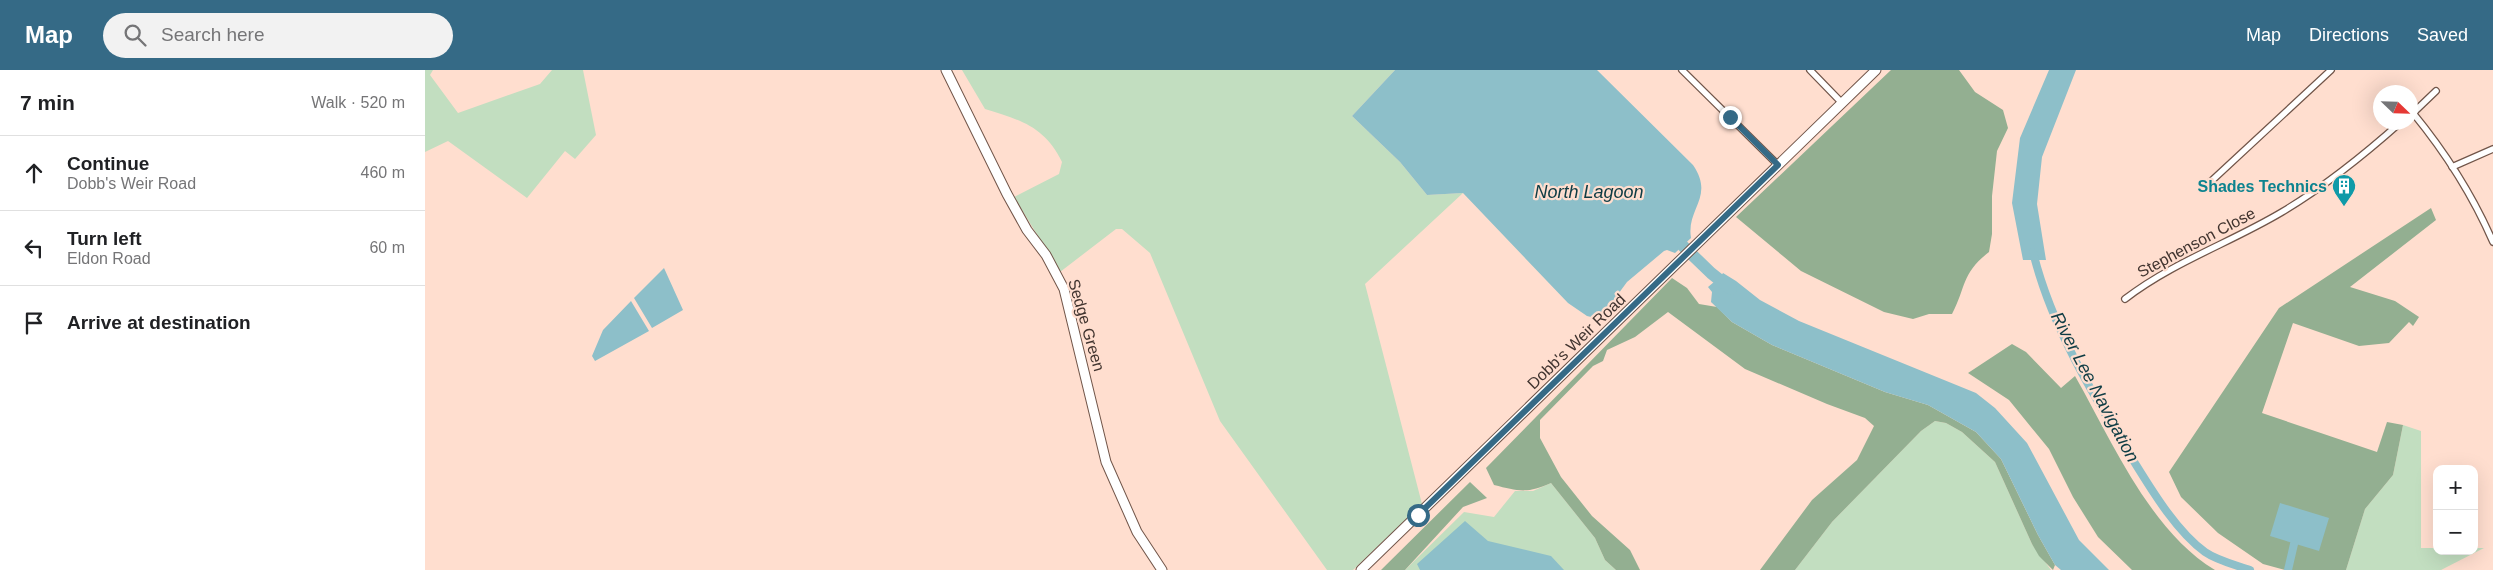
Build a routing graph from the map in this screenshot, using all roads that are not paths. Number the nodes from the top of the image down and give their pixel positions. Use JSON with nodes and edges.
{"nodes":[{"id":1,"x":947,"y":70,"type":"edge"},
{"id":2,"x":1681,"y":70,"type":"edge"},
{"id":3,"x":1810,"y":70,"type":"edge"},
{"id":4,"x":1876,"y":70,"type":"edge"},
{"id":5,"x":2331,"y":70,"type":"edge"},
{"id":6,"x":2436,"y":91,"type":"dead end"},
{"id":7,"x":1842,"y":103,"type":"junction"},
{"id":8,"x":2418,"y":108,"type":"edge"},
{"id":9,"x":2418,"y":122,"type":"edge"},
{"id":10,"x":2391,"y":130,"type":"edge"},
{"id":11,"x":2493,"y":149,"type":"edge"},
{"id":12,"x":1778,"y":165,"type":"junction"},
{"id":13,"x":2452,"y":167,"type":"junction"},
{"id":14,"x":2206,"y":186,"type":"dead end"},
{"id":15,"x":2493,"y":242,"type":"edge"},
{"id":16,"x":2125,"y":299,"type":"dead end"},
{"id":17,"x":1162,"y":570,"type":"edge"},
{"id":18,"x":1361,"y":570,"type":"edge"}],
"edges":[{"from":1,"to":17,"type":"street","name":"Sedge Green"},
{"from":2,"to":12,"type":"street"},
{"from":3,"to":7,"type":"street"},
{"from":4,"to":7,"type":"street","name":"Dobb's Weir Road"},
{"from":5,"to":14,"type":"street"},
{"from":6,"to":8,"type":"street"},
{"from":7,"to":12,"type":"street","name":"Dobb's Weir Road"},
{"from":9,"to":13,"type":"street"},
{"from":10,"to":16,"type":"street","name":"Stephenson Close"},
{"from":11,"to":13,"type":"street"},
{"from":12,"to":18,"type":"street","name":"Dobb's Weir Road"},
{"from":13,"to":15,"type":"street"}]}
